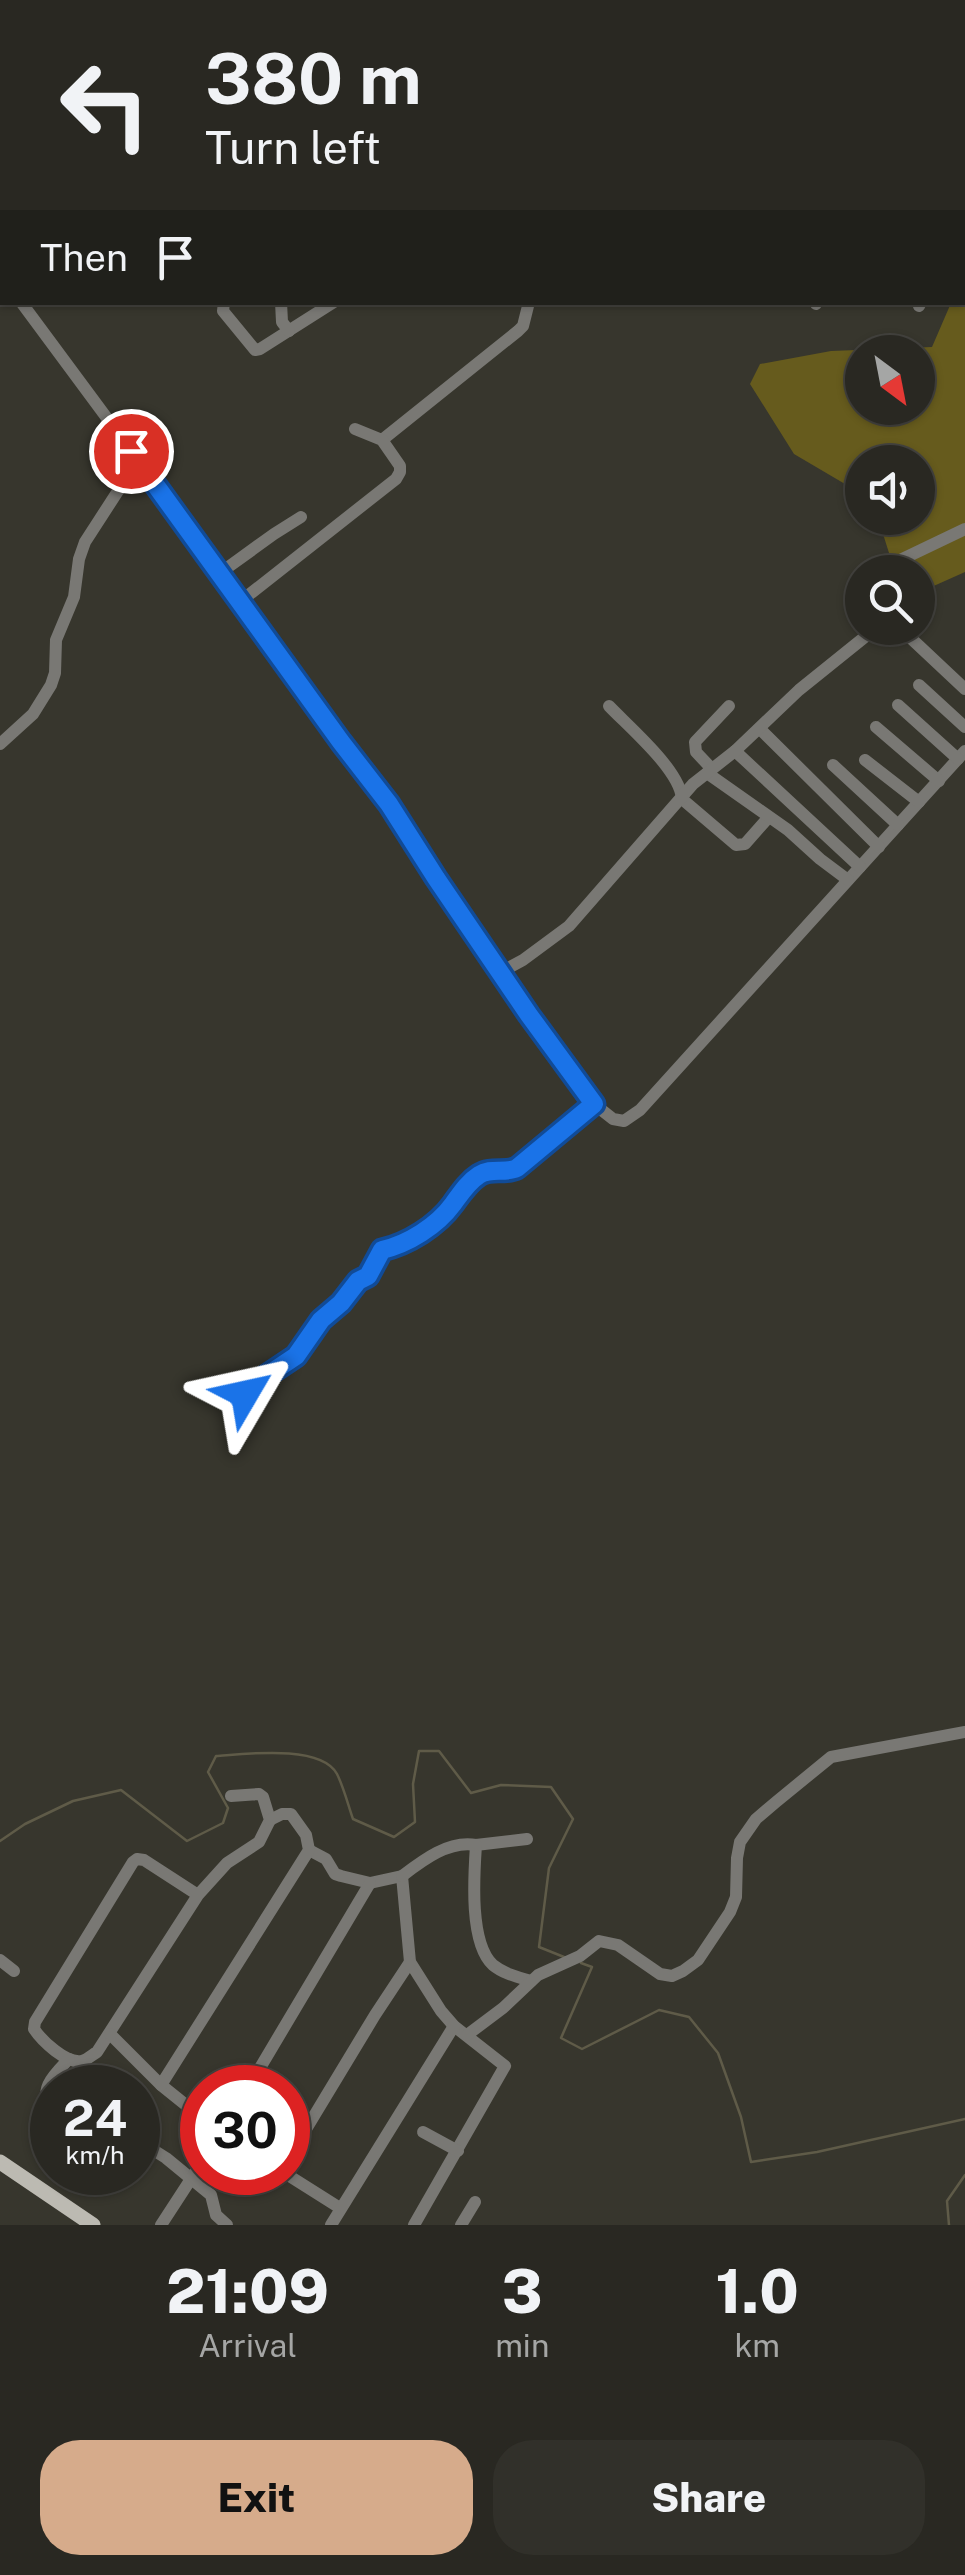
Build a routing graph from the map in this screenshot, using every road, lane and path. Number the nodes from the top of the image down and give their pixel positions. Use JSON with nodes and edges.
{"nodes":[{"id":1,"x":23,"y":305,"type":"edge"},
{"id":2,"x":224,"y":305,"type":"edge"},
{"id":3,"x":281,"y":305,"type":"edge"},
{"id":4,"x":329,"y":305,"type":"edge"},
{"id":5,"x":528,"y":305,"type":"edge"},
{"id":6,"x":290,"y":331,"type":"junction"},
{"id":7,"x":355,"y":429,"type":"dead end"},
{"id":8,"x":382,"y":440,"type":"junction"},
{"id":9,"x":140,"y":463,"type":"junction"},
{"id":10,"x":301,"y":517,"type":"dead end"},
{"id":11,"x":965,"y":529,"type":"edge"},
{"id":12,"x":911,"y":555,"type":"edge"},
{"id":13,"x":220,"y":573,"type":"junction"},
{"id":14,"x":241,"y":601,"type":"junction"},
{"id":15,"x":855,"y":645,"type":"edge"},
{"id":16,"x":918,"y":645,"type":"edge"},
{"id":17,"x":918,"y":685,"type":"dead end"},
{"id":18,"x":965,"y":689,"type":"edge"},
{"id":19,"x":898,"y":705,"type":"dead end"},
{"id":20,"x":608,"y":706,"type":"dead end"},
{"id":21,"x":728,"y":706,"type":"dead end"},
{"id":22,"x":876,"y":727,"type":"dead end"},
{"id":23,"x":965,"y":727,"type":"edge"},
{"id":24,"x":760,"y":728,"type":"junction"},
{"id":25,"x":0,"y":744,"type":"edge"},
{"id":26,"x":736,"y":751,"type":"junction"},
{"id":27,"x":962,"y":755,"type":"edge"},
{"id":28,"x":865,"y":760,"type":"dead end"},
{"id":29,"x":833,"y":765,"type":"dead end"},
{"id":30,"x":710,"y":771,"type":"junction"},
{"id":31,"x":938,"y":781,"type":"junction"},
{"id":32,"x":682,"y":798,"type":"junction"},
{"id":33,"x":919,"y":802,"type":"junction"},
{"id":34,"x":768,"y":818,"type":"junction"},
{"id":35,"x":898,"y":825,"type":"junction"},
{"id":36,"x":879,"y":847,"type":"junction"},
{"id":37,"x":860,"y":868,"type":"junction"},
{"id":38,"x":848,"y":880,"type":"junction"},
{"id":39,"x":501,"y":972,"type":"junction"},
{"id":40,"x":594,"y":1104,"type":"junction"},
{"id":41,"x":245,"y":1394,"type":"dead end"},
{"id":42,"x":965,"y":1732,"type":"edge"},
{"id":43,"x":231,"y":1796,"type":"dead end"},
{"id":44,"x":270,"y":1820,"type":"junction"},
{"id":45,"x":527,"y":1838,"type":"dead end"},
{"id":46,"x":476,"y":1845,"type":"junction"},
{"id":47,"x":308,"y":1850,"type":"junction"},
{"id":48,"x":402,"y":1876,"type":"junction"},
{"id":49,"x":370,"y":1883,"type":"junction"},
{"id":50,"x":198,"y":1896,"type":"junction"},
{"id":51,"x":0,"y":1960,"type":"edge"},
{"id":52,"x":410,"y":1962,"type":"junction"},
{"id":53,"x":14,"y":1971,"type":"dead end"},
{"id":54,"x":531,"y":1980,"type":"junction"},
{"id":55,"x":454,"y":2026,"type":"junction"},
{"id":56,"x":110,"y":2034,"type":"junction"},
{"id":57,"x":467,"y":2035,"type":"junction"},
{"id":58,"x":69,"y":2060,"type":"junction"},
{"id":59,"x":64,"y":2065,"type":"edge"},
{"id":60,"x":262,"y":2065,"type":"edge"},
{"id":61,"x":162,"y":2085,"type":"junction"},
{"id":62,"x":180,"y":2100,"type":"edge"},
{"id":63,"x":310,"y":2122,"type":"edge"},
{"id":64,"x":424,"y":2132,"type":"dead end"},
{"id":65,"x":458,"y":2150,"type":"junction"},
{"id":66,"x":160,"y":2155,"type":"edge"},
{"id":67,"x":0,"y":2162,"type":"edge"},
{"id":68,"x":180,"y":2171,"type":"edge"},
{"id":69,"x":310,"y":2189,"type":"edge"},
{"id":70,"x":181,"y":2195,"type":"edge"},
{"id":71,"x":210,"y":2195,"type":"edge"},
{"id":72,"x":475,"y":2202,"type":"dead end"},
{"id":73,"x":340,"y":2208,"type":"junction"},
{"id":74,"x":93,"y":2225,"type":"edge"},
{"id":75,"x":160,"y":2225,"type":"edge"},
{"id":76,"x":227,"y":2225,"type":"edge"},
{"id":77,"x":331,"y":2225,"type":"edge"},
{"id":78,"x":414,"y":2225,"type":"edge"},
{"id":79,"x":461,"y":2225,"type":"edge"}],
"edges":[{"from":1,"to":9,"type":"street"},
{"from":2,"to":6,"type":"street"},
{"from":3,"to":6,"type":"street"},
{"from":4,"to":6,"type":"street"},
{"from":5,"to":8,"type":"street"},
{"from":7,"to":8,"type":"street"},
{"from":8,"to":14,"type":"street"},
{"from":9,"to":13,"type":"street"},
{"from":9,"to":25,"type":"street"},
{"from":10,"to":13,"type":"street"},
{"from":11,"to":12,"type":"street"},
{"from":13,"to":14,"type":"street"},
{"from":14,"to":39,"type":"street"},
{"from":15,"to":24,"type":"street"},
{"from":16,"to":18,"type":"street"},
{"from":17,"to":23,"type":"street"},
{"from":19,"to":27,"type":"street"},
{"from":20,"to":32,"type":"street"},
{"from":21,"to":30,"type":"street"},
{"from":22,"to":31,"type":"street"},
{"from":24,"to":26,"type":"street"},
{"from":24,"to":36,"type":"street"},
{"from":26,"to":30,"type":"street"},
{"from":26,"to":37,"type":"street"},
{"from":27,"to":31,"type":"street"},
{"from":28,"to":33,"type":"street"},
{"from":29,"to":35,"type":"street"},
{"from":30,"to":32,"type":"street"},
{"from":30,"to":34,"type":"street"},
{"from":31,"to":33,"type":"street"},
{"from":32,"to":34,"type":"street"},
{"from":32,"to":39,"type":"street"},
{"from":33,"to":35,"type":"street"},
{"from":34,"to":38,"type":"street"},
{"from":35,"to":36,"type":"street"},
{"from":36,"to":37,"type":"street"},
{"from":37,"to":38,"type":"street"},
{"from":38,"to":40,"type":"street"},
{"from":39,"to":40,"type":"street"},
{"from":40,"to":41,"type":"street"},
{"from":42,"to":54,"type":"street"},
{"from":43,"to":44,"type":"street"},
{"from":44,"to":47,"type":"street"},
{"from":44,"to":50,"type":"street"},
{"from":45,"to":46,"type":"street"},
{"from":46,"to":48,"type":"street"},
{"from":46,"to":54,"type":"street"},
{"from":47,"to":49,"type":"street"},
{"from":47,"to":61,"type":"street"},
{"from":48,"to":49,"type":"street"},
{"from":48,"to":52,"type":"street"},
{"from":49,"to":60,"type":"street"},
{"from":50,"to":56,"type":"street"},
{"from":50,"to":58,"type":"street"},
{"from":51,"to":53,"type":"street"},
{"from":52,"to":55,"type":"street"},
{"from":52,"to":63,"type":"street"},
{"from":54,"to":57,"type":"street"},
{"from":55,"to":57,"type":"street"},
{"from":55,"to":73,"type":"street"},
{"from":56,"to":58,"type":"street"},
{"from":56,"to":61,"type":"street"},
{"from":57,"to":65,"type":"street"},
{"from":58,"to":59,"type":"street"},
{"from":61,"to":62,"type":"street"},
{"from":64,"to":65,"type":"street"},
{"from":65,"to":78,"type":"street"},
{"from":66,"to":68,"type":"street"},
{"from":67,"to":74,"type":"main road"},
{"from":69,"to":73,"type":"street"},
{"from":70,"to":75,"type":"street"},
{"from":71,"to":76,"type":"street"},
{"from":72,"to":79,"type":"street"},
{"from":73,"to":77,"type":"street"}]}
